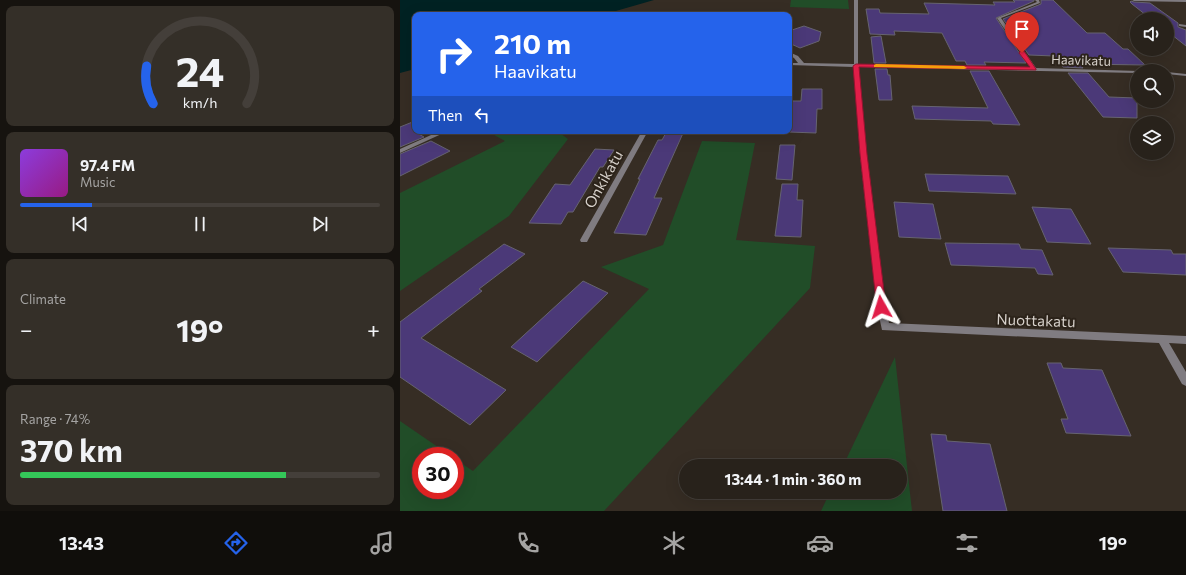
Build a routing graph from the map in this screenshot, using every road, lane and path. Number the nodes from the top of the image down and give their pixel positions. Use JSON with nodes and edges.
{"nodes":[{"id":1,"x":856,"y":0,"type":"edge"},
{"id":2,"x":1037,"y":0,"type":"edge"},
{"id":3,"x":1134,"y":0,"type":"edge"},
{"id":4,"x":1186,"y":1,"type":"edge"},
{"id":5,"x":1180,"y":25,"type":"dead end"},
{"id":6,"x":1186,"y":26,"type":"edge"},
{"id":7,"x":792,"y":55,"type":"edge"},
{"id":8,"x":792,"y":64,"type":"edge"},
{"id":9,"x":802,"y":64,"type":"junction"},
{"id":10,"x":856,"y":66,"type":"junction"},
{"id":11,"x":1034,"y":69,"type":"junction"},
{"id":12,"x":1130,"y":72,"type":"edge"},
{"id":13,"x":1174,"y":74,"type":"edge"},
{"id":14,"x":1186,"y":75,"type":"edge"},
{"id":15,"x":438,"y":134,"type":"edge"},
{"id":16,"x":643,"y":134,"type":"edge"},
{"id":17,"x":400,"y":150,"type":"edge"},
{"id":18,"x":584,"y":240,"type":"dead end"},
{"id":19,"x":1162,"y":339,"type":"junction"},
{"id":20,"x":1186,"y":340,"type":"edge"},
{"id":21,"x":1186,"y":381,"type":"edge"}],
"edges":[{"from":1,"to":10,"type":"street"},
{"from":2,"to":11,"type":"street"},
{"from":3,"to":4,"type":"street"},
{"from":5,"to":6,"type":"street"},
{"from":7,"to":9,"type":"street"},
{"from":8,"to":9,"type":"street"},
{"from":9,"to":10,"type":"street"},
{"from":10,"to":11,"type":"street","name":"Haavikatu"},
{"from":10,"to":19,"type":"street","name":"Nuottakatu"},
{"from":11,"to":12,"type":"street","name":"Haavikatu"},
{"from":13,"to":14,"type":"street"},
{"from":15,"to":17,"type":"street"},
{"from":16,"to":18,"type":"street","name":"Onkikatu"},
{"from":19,"to":20,"type":"street","name":"Nuottakatu"},
{"from":19,"to":21,"type":"street"}]}
